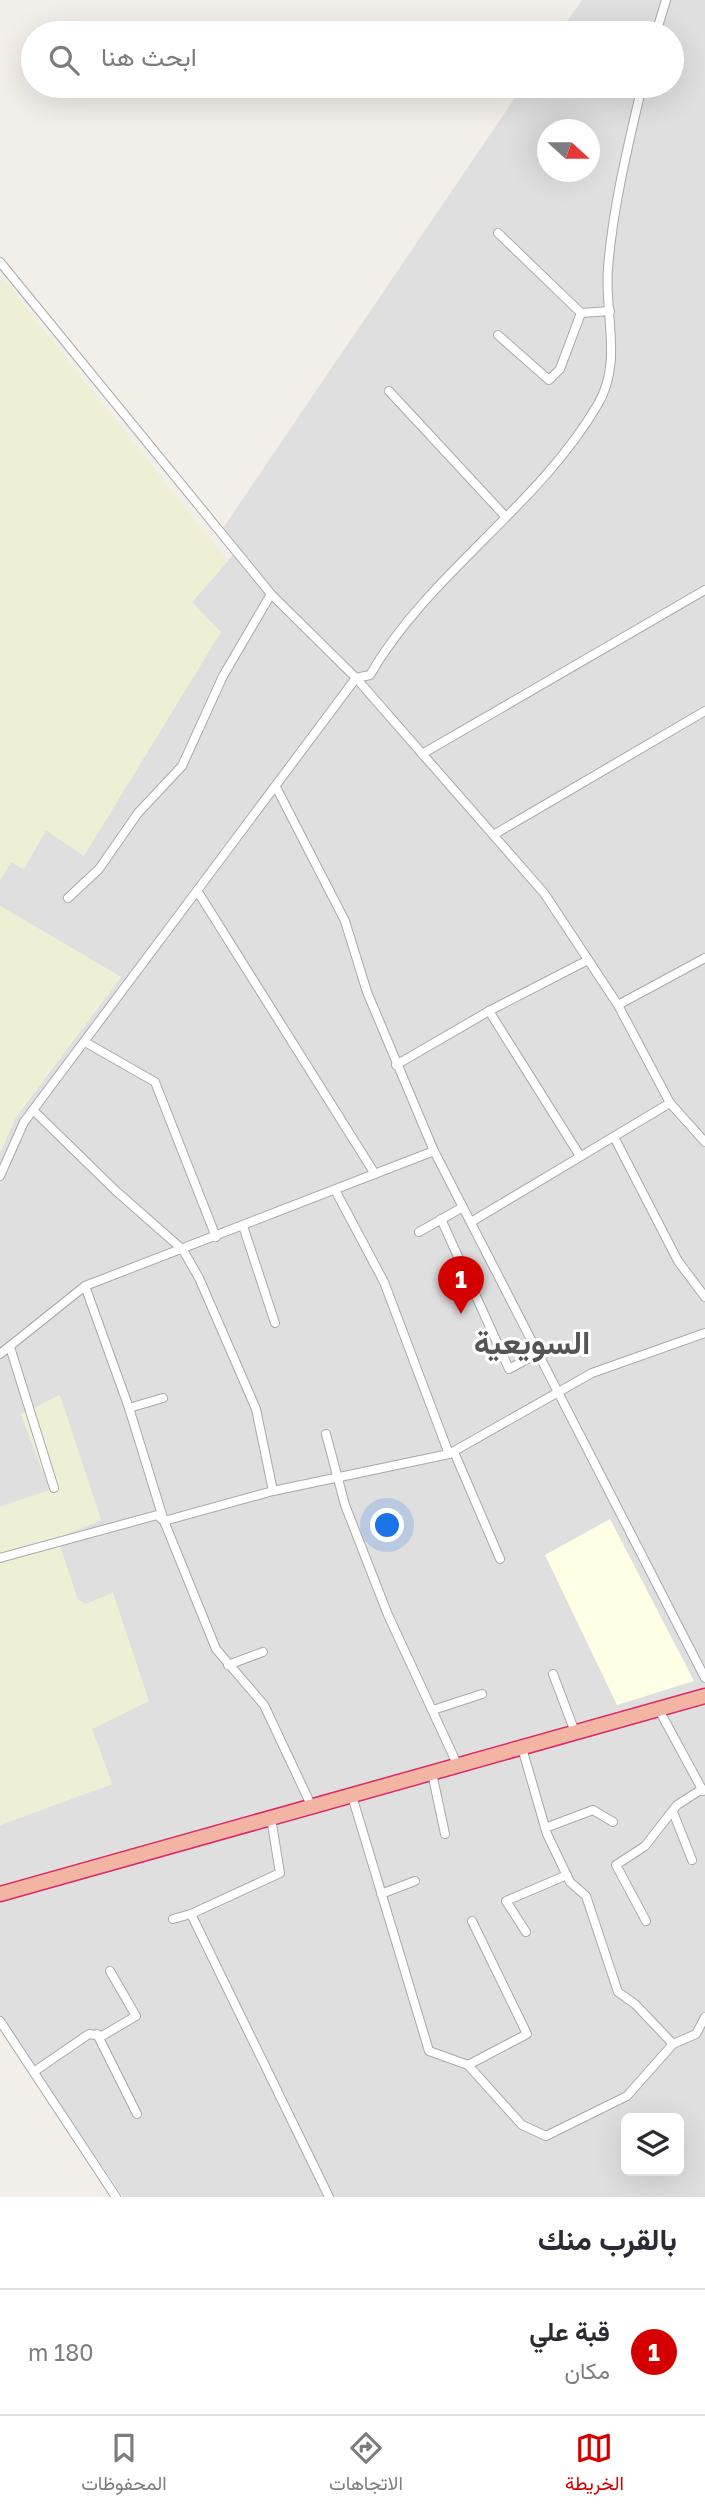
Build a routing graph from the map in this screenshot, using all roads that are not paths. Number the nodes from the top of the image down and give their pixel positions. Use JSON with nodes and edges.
{"nodes":[{"id":1,"x":666,"y":0,"type":"edge"},
{"id":2,"x":660,"y":21,"type":"edge"},
{"id":3,"x":639,"y":98,"type":"edge"},
{"id":4,"x":498,"y":233,"type":"dead end"},
{"id":5,"x":0,"y":262,"type":"edge"},
{"id":6,"x":610,"y":311,"type":"junction"},
{"id":7,"x":581,"y":313,"type":"junction"},
{"id":8,"x":498,"y":335,"type":"dead end"},
{"id":9,"x":389,"y":391,"type":"dead end"},
{"id":10,"x":505,"y":516,"type":"junction"},
{"id":11,"x":705,"y":590,"type":"edge"},
{"id":12,"x":271,"y":594,"type":"junction"},
{"id":13,"x":356,"y":678,"type":"junction"},
{"id":14,"x":705,"y":711,"type":"edge"},
{"id":15,"x":422,"y":754,"type":"junction"},
{"id":16,"x":276,"y":787,"type":"junction"},
{"id":17,"x":495,"y":834,"type":"junction"},
{"id":18,"x":198,"y":892,"type":"junction"},
{"id":19,"x":68,"y":898,"type":"dead end"},
{"id":20,"x":705,"y":958,"type":"edge"},
{"id":21,"x":588,"y":960,"type":"junction"},
{"id":22,"x":618,"y":1005,"type":"junction"},
{"id":23,"x":488,"y":1011,"type":"junction"},
{"id":24,"x":85,"y":1042,"type":"junction"},
{"id":25,"x":396,"y":1065,"type":"junction"},
{"id":26,"x":670,"y":1103,"type":"junction"},
{"id":27,"x":33,"y":1110,"type":"junction"},
{"id":28,"x":614,"y":1137,"type":"junction"},
{"id":29,"x":705,"y":1142,"type":"edge"},
{"id":30,"x":435,"y":1151,"type":"junction"},
{"id":31,"x":580,"y":1156,"type":"junction"},
{"id":32,"x":374,"y":1174,"type":"junction"},
{"id":33,"x":0,"y":1176,"type":"edge"},
{"id":34,"x":335,"y":1190,"type":"junction"},
{"id":35,"x":463,"y":1207,"type":"junction"},
{"id":36,"x":441,"y":1219,"type":"junction"},
{"id":37,"x":471,"y":1222,"type":"junction"},
{"id":38,"x":243,"y":1226,"type":"junction"},
{"id":39,"x":419,"y":1232,"type":"dead end"},
{"id":40,"x":216,"y":1237,"type":"junction"},
{"id":41,"x":183,"y":1250,"type":"junction"},
{"id":42,"x":85,"y":1286,"type":"junction"},
{"id":43,"x":705,"y":1297,"type":"edge"},
{"id":44,"x":275,"y":1323,"type":"dead end"},
{"id":45,"x":705,"y":1333,"type":"edge"},
{"id":46,"x":10,"y":1347,"type":"junction"},
{"id":47,"x":538,"y":1353,"type":"junction"},
{"id":48,"x":0,"y":1354,"type":"edge"},
{"id":49,"x":560,"y":1391,"type":"junction"},
{"id":50,"x":163,"y":1398,"type":"dead end"},
{"id":51,"x":129,"y":1408,"type":"junction"},
{"id":52,"x":326,"y":1434,"type":"dead end"},
{"id":53,"x":452,"y":1453,"type":"junction"},
{"id":54,"x":339,"y":1478,"type":"junction"},
{"id":55,"x":54,"y":1488,"type":"dead end"},
{"id":56,"x":273,"y":1491,"type":"junction"},
{"id":57,"x":164,"y":1521,"type":"junction"},
{"id":58,"x":0,"y":1558,"type":"edge"},
{"id":59,"x":500,"y":1559,"type":"dead end"},
{"id":60,"x":263,"y":1652,"type":"dead end"},
{"id":61,"x":228,"y":1665,"type":"junction"},
{"id":62,"x":553,"y":1674,"type":"dead end"},
{"id":63,"x":705,"y":1678,"type":"edge"},
{"id":64,"x":482,"y":1694,"type":"dead end"},
{"id":65,"x":705,"y":1696,"type":"edge"},
{"id":66,"x":433,"y":1710,"type":"junction"},
{"id":67,"x":659,"y":1710,"type":"junction"},
{"id":68,"x":575,"y":1732,"type":"junction"},
{"id":69,"x":522,"y":1748,"type":"junction"},
{"id":70,"x":458,"y":1766,"type":"junction"},
{"id":71,"x":432,"y":1773,"type":"junction"},
{"id":72,"x":704,"y":1791,"type":"edge"},
{"id":73,"x":352,"y":1796,"type":"junction"},
{"id":74,"x":312,"y":1807,"type":"junction"},
{"id":75,"x":673,"y":1812,"type":"junction"},
{"id":76,"x":271,"y":1818,"type":"junction"},
{"id":77,"x":613,"y":1822,"type":"dead end"},
{"id":78,"x":545,"y":1828,"type":"junction"},
{"id":79,"x":445,"y":1834,"type":"dead end"},
{"id":80,"x":692,"y":1860,"type":"dead end"},
{"id":81,"x":567,"y":1875,"type":"junction"},
{"id":82,"x":415,"y":1881,"type":"dead end"},
{"id":83,"x":0,"y":1894,"type":"edge"},
{"id":84,"x":381,"y":1894,"type":"junction"},
{"id":85,"x":191,"y":1914,"type":"junction"},
{"id":86,"x":173,"y":1919,"type":"dead end"},
{"id":87,"x":472,"y":1921,"type":"dead end"},
{"id":88,"x":646,"y":1921,"type":"dead end"},
{"id":89,"x":526,"y":1932,"type":"dead end"},
{"id":90,"x":110,"y":1971,"type":"dead end"},
{"id":91,"x":705,"y":2017,"type":"edge"},
{"id":92,"x":0,"y":2021,"type":"edge"},
{"id":93,"x":97,"y":2034,"type":"junction"},
{"id":94,"x":673,"y":2043,"type":"junction"},
{"id":95,"x":468,"y":2065,"type":"junction"},
{"id":96,"x":35,"y":2071,"type":"junction"},
{"id":97,"x":137,"y":2114,"type":"dead end"},
{"id":98,"x":116,"y":2197,"type":"edge"},
{"id":99,"x":328,"y":2197,"type":"edge"}],
"edges":[{"from":1,"to":2,"type":"street"},
{"from":3,"to":6,"type":"street"},
{"from":4,"to":7,"type":"street"},
{"from":5,"to":12,"type":"street"},
{"from":6,"to":7,"type":"street"},
{"from":6,"to":10,"type":"street"},
{"from":7,"to":8,"type":"street"},
{"from":9,"to":10,"type":"street"},
{"from":10,"to":13,"type":"street"},
{"from":11,"to":15,"type":"street"},
{"from":12,"to":13,"type":"street"},
{"from":12,"to":19,"type":"street"},
{"from":13,"to":15,"type":"street"},
{"from":13,"to":16,"type":"street"},
{"from":14,"to":17,"type":"street"},
{"from":15,"to":17,"type":"street"},
{"from":16,"to":18,"type":"street"},
{"from":16,"to":25,"type":"street"},
{"from":17,"to":21,"type":"street"},
{"from":18,"to":24,"type":"street"},
{"from":18,"to":32,"type":"street"},
{"from":20,"to":22,"type":"street"},
{"from":21,"to":22,"type":"street"},
{"from":21,"to":23,"type":"street"},
{"from":22,"to":26,"type":"street"},
{"from":23,"to":25,"type":"street"},
{"from":23,"to":31,"type":"street"},
{"from":24,"to":27,"type":"street"},
{"from":24,"to":40,"type":"street"},
{"from":25,"to":30,"type":"street"},
{"from":26,"to":28,"type":"street"},
{"from":26,"to":29,"type":"street"},
{"from":27,"to":33,"type":"street"},
{"from":27,"to":41,"type":"street"},
{"from":28,"to":31,"type":"street"},
{"from":28,"to":43,"type":"street"},
{"from":30,"to":32,"type":"street"},
{"from":30,"to":35,"type":"street"},
{"from":31,"to":37,"type":"street"},
{"from":32,"to":34,"type":"street"},
{"from":34,"to":38,"type":"street"},
{"from":34,"to":53,"type":"street"},
{"from":35,"to":36,"type":"street"},
{"from":35,"to":37,"type":"street"},
{"from":36,"to":39,"type":"street"},
{"from":36,"to":47,"type":"street"},
{"from":37,"to":47,"type":"street"},
{"from":38,"to":40,"type":"street"},
{"from":38,"to":44,"type":"street"},
{"from":40,"to":41,"type":"street"},
{"from":41,"to":42,"type":"street"},
{"from":41,"to":56,"type":"street"},
{"from":42,"to":46,"type":"street"},
{"from":42,"to":51,"type":"street"},
{"from":45,"to":49,"type":"street"},
{"from":46,"to":48,"type":"street"},
{"from":46,"to":55,"type":"street"},
{"from":47,"to":49,"type":"street"},
{"from":49,"to":53,"type":"street"},
{"from":49,"to":63,"type":"street"},
{"from":50,"to":51,"type":"street"},
{"from":51,"to":57,"type":"street"},
{"from":52,"to":54,"type":"street"},
{"from":53,"to":54,"type":"street"},
{"from":53,"to":59,"type":"street"},
{"from":54,"to":56,"type":"street"},
{"from":54,"to":66,"type":"street"},
{"from":56,"to":57,"type":"street"},
{"from":57,"to":58,"type":"street"},
{"from":57,"to":61,"type":"street"},
{"from":60,"to":61,"type":"street"},
{"from":61,"to":74,"type":"street"},
{"from":62,"to":68,"type":"street"},
{"from":64,"to":66,"type":"street"},
{"from":65,"to":67,"type":"highway"},
{"from":66,"to":70,"type":"street"},
{"from":67,"to":68,"type":"highway"},
{"from":67,"to":72,"type":"street"},
{"from":68,"to":69,"type":"highway"},
{"from":69,"to":70,"type":"highway"},
{"from":69,"to":78,"type":"street"},
{"from":70,"to":71,"type":"highway"},
{"from":71,"to":73,"type":"highway"},
{"from":71,"to":79,"type":"street"},
{"from":72,"to":75,"type":"street"},
{"from":73,"to":74,"type":"highway"},
{"from":73,"to":84,"type":"street"},
{"from":74,"to":76,"type":"highway"},
{"from":75,"to":80,"type":"street"},
{"from":75,"to":88,"type":"street"},
{"from":76,"to":83,"type":"highway"},
{"from":76,"to":85,"type":"street"},
{"from":77,"to":78,"type":"street"},
{"from":78,"to":81,"type":"street"},
{"from":81,"to":89,"type":"street"},
{"from":81,"to":94,"type":"street"},
{"from":82,"to":84,"type":"street"},
{"from":84,"to":95,"type":"street"},
{"from":85,"to":86,"type":"street"},
{"from":85,"to":99,"type":"street"},
{"from":87,"to":95,"type":"street"},
{"from":90,"to":93,"type":"street"},
{"from":91,"to":94,"type":"street"},
{"from":92,"to":96,"type":"street"},
{"from":93,"to":96,"type":"street"},
{"from":93,"to":97,"type":"street"},
{"from":94,"to":95,"type":"street"},
{"from":96,"to":98,"type":"street"}]}
